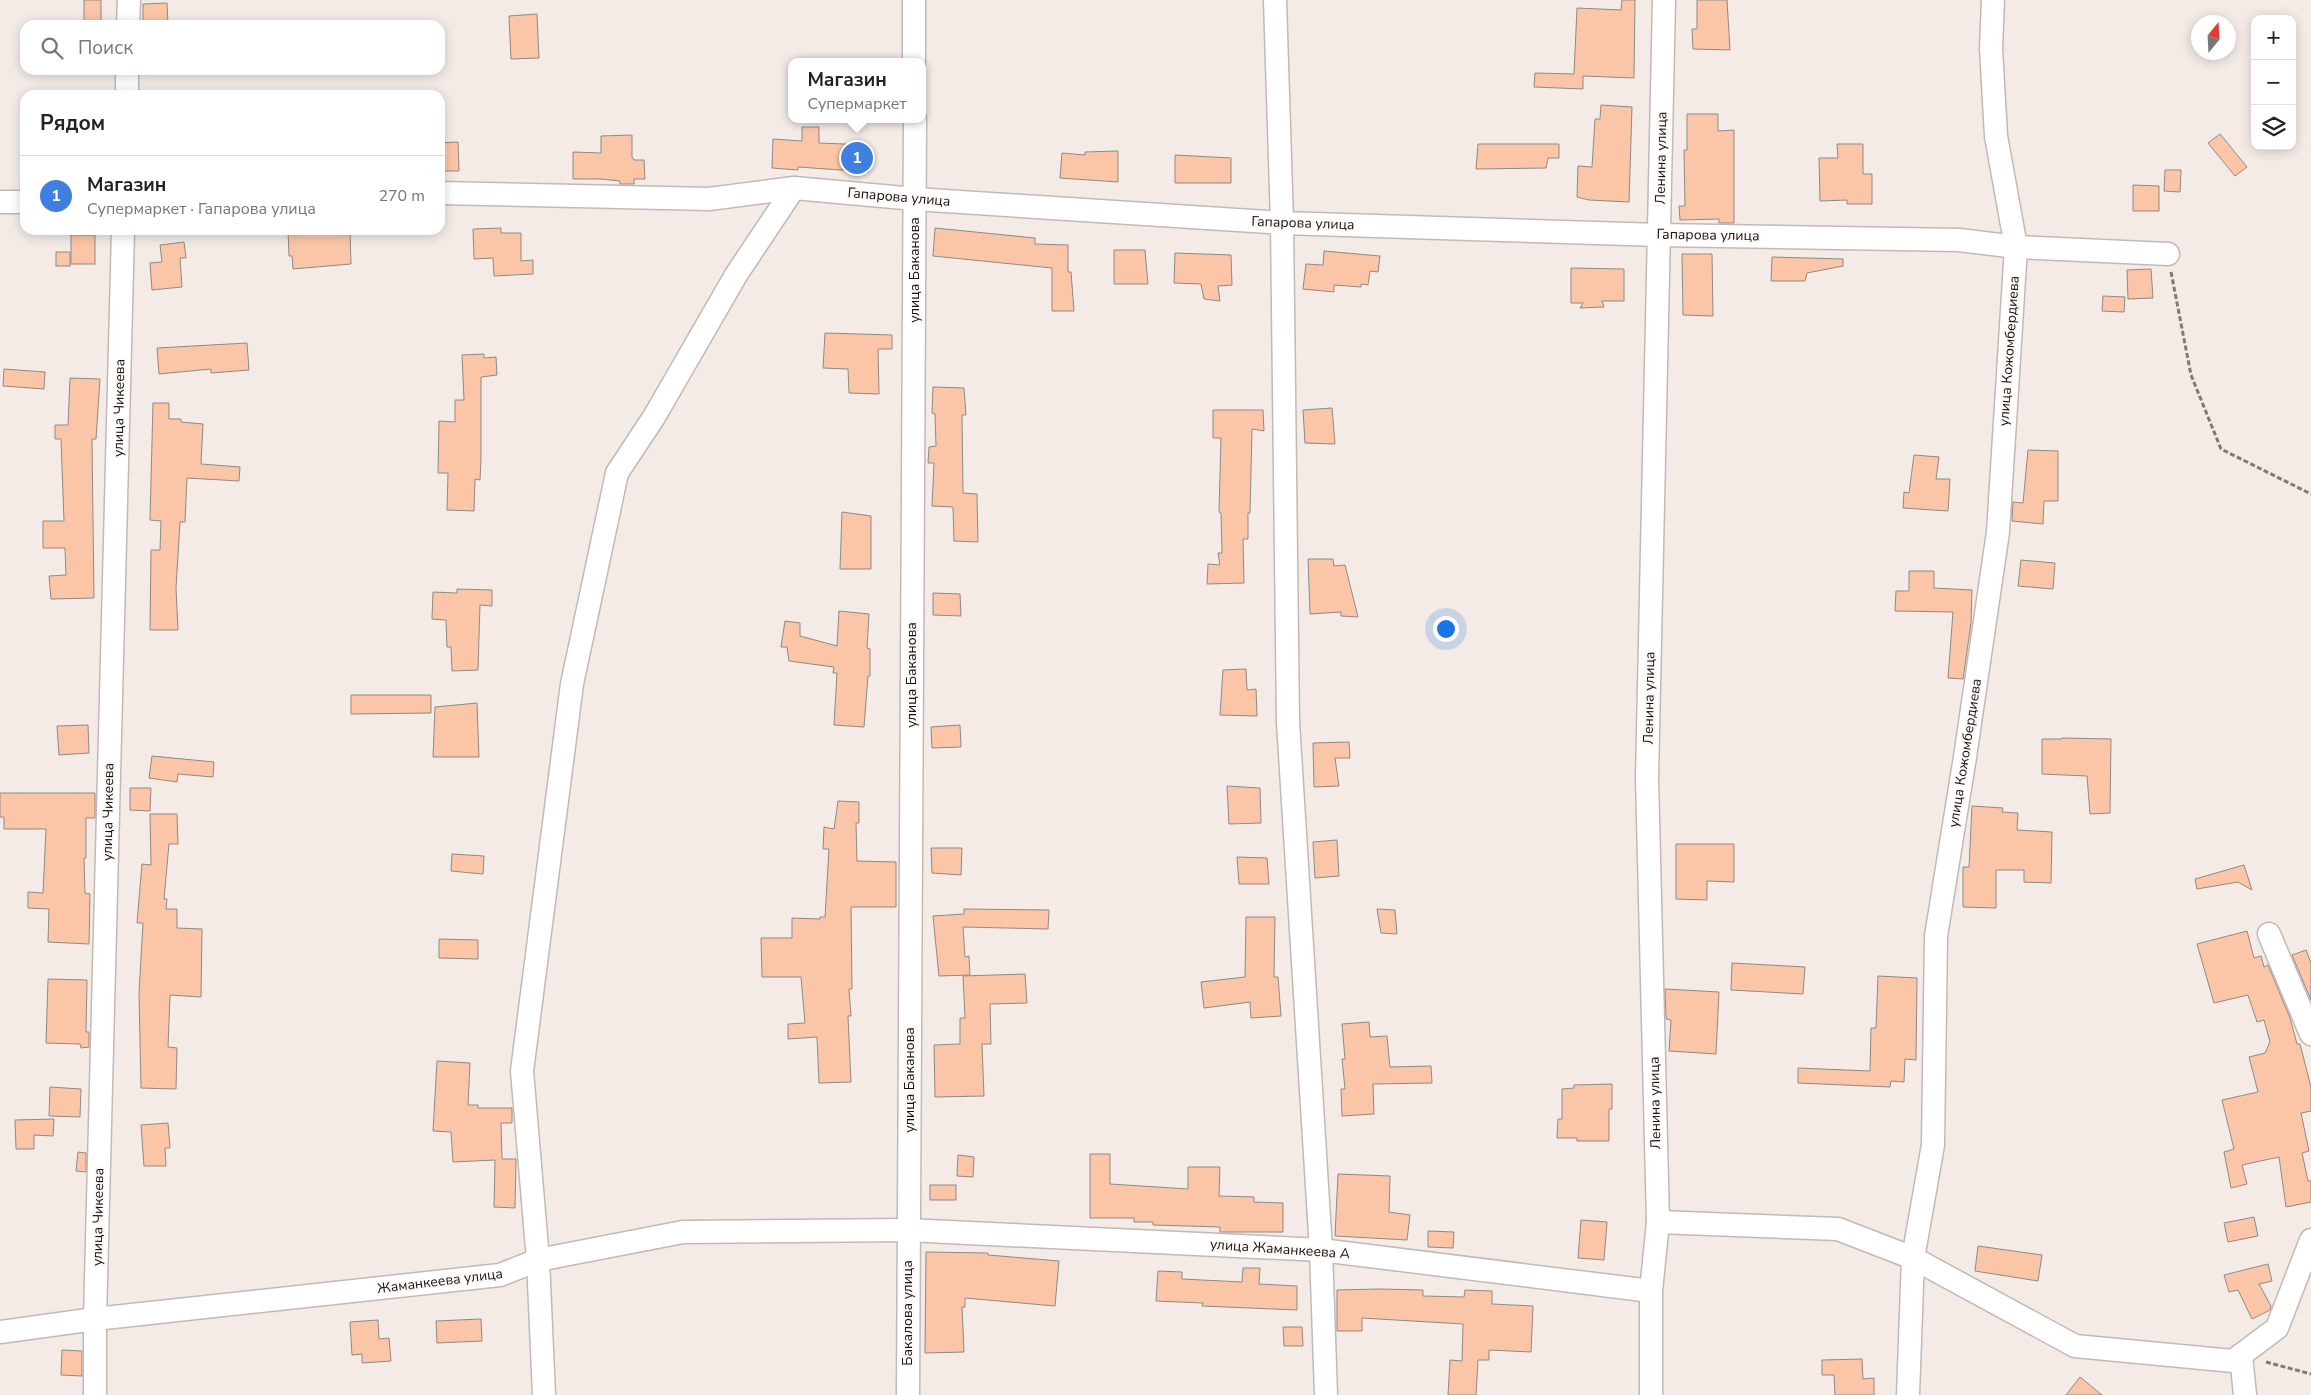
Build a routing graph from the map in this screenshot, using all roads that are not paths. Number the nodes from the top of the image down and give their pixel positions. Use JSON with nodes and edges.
{"nodes":[{"id":1,"x":129,"y":0,"type":"edge"},
{"id":2,"x":914,"y":0,"type":"edge"},
{"id":3,"x":1274,"y":0,"type":"edge"},
{"id":4,"x":1664,"y":0,"type":"edge"},
{"id":5,"x":1993,"y":0,"type":"edge"},
{"id":6,"x":128,"y":20,"type":"edge"},
{"id":7,"x":914,"y":58,"type":"edge"},
{"id":8,"x":127,"y":75,"type":"edge"},
{"id":9,"x":127,"y":90,"type":"edge"},
{"id":10,"x":915,"y":123,"type":"edge"},
{"id":11,"x":794,"y":188,"type":"junction"},
{"id":12,"x":445,"y":193,"type":"edge"},
{"id":13,"x":915,"y":199,"type":"junction"},
{"id":14,"x":0,"y":202,"type":"edge"},
{"id":15,"x":20,"y":202,"type":"edge"},
{"id":16,"x":1282,"y":223,"type":"junction"},
{"id":17,"x":1659,"y":234,"type":"junction"},
{"id":18,"x":123,"y":235,"type":"edge"},
{"id":19,"x":2016,"y":247,"type":"junction"},
{"id":20,"x":2168,"y":254,"type":"road end"},
{"id":21,"x":2269,"y":934,"type":"dead end"},
{"id":22,"x":2311,"y":1034,"type":"edge"},
{"id":23,"x":1658,"y":1222,"type":"junction"},
{"id":24,"x":907,"y":1230,"type":"junction"},
{"id":25,"x":2311,"y":1240,"type":"edge"},
{"id":26,"x":1321,"y":1250,"type":"junction"},
{"id":27,"x":1913,"y":1258,"type":"junction"},
{"id":28,"x":538,"y":1260,"type":"junction"},
{"id":29,"x":1650,"y":1291,"type":"junction"},
{"id":30,"x":95,"y":1319,"type":"junction"},
{"id":31,"x":0,"y":1332,"type":"edge"},
{"id":32,"x":2241,"y":1355,"type":"junction"},
{"id":33,"x":95,"y":1395,"type":"edge"},
{"id":34,"x":544,"y":1395,"type":"edge"},
{"id":35,"x":908,"y":1395,"type":"edge"},
{"id":36,"x":1326,"y":1395,"type":"edge"},
{"id":37,"x":1651,"y":1395,"type":"edge"},
{"id":38,"x":1908,"y":1395,"type":"edge"},
{"id":39,"x":2245,"y":1395,"type":"edge"}],
"edges":[{"from":1,"to":6,"type":"street"},
{"from":2,"to":7,"type":"street"},
{"from":3,"to":16,"type":"street"},
{"from":4,"to":17,"type":"street","name":"Ленина улица"},
{"from":5,"to":19,"type":"street","name":"улица Кожомбердиева"},
{"from":8,"to":9,"type":"street"},
{"from":10,"to":13,"type":"street","name":"улица Баканова"},
{"from":11,"to":12,"type":"street","name":"Гапарова улица"},
{"from":11,"to":13,"type":"street","name":"Гапарова улица"},
{"from":11,"to":28,"type":"street"},
{"from":13,"to":16,"type":"street","name":"Гапарова улица"},
{"from":13,"to":24,"type":"street","name":"улица Баканова"},
{"from":14,"to":15,"type":"street"},
{"from":16,"to":17,"type":"street","name":"Гапарова улица"},
{"from":16,"to":26,"type":"street"},
{"from":17,"to":19,"type":"street","name":"Гапарова улица"},
{"from":17,"to":23,"type":"street","name":"Ленина улица"},
{"from":18,"to":30,"type":"street","name":"улица Чикеева"},
{"from":19,"to":20,"type":"street","name":"Гапарова улица"},
{"from":19,"to":27,"type":"street","name":"улица Кожомбердиева"},
{"from":21,"to":22,"type":"street"},
{"from":23,"to":27,"type":"street"},
{"from":23,"to":29,"type":"street","name":"Ленина улица"},
{"from":24,"to":26,"type":"street","name":"улица Жаманкеева А"},
{"from":24,"to":28,"type":"street","name":"Жаманкеева улица"},
{"from":24,"to":35,"type":"street","name":"Бакалова улица"},
{"from":25,"to":32,"type":"street"},
{"from":26,"to":29,"type":"street","name":"улица Жаманкеева А"},
{"from":26,"to":36,"type":"street"},
{"from":27,"to":32,"type":"street"},
{"from":27,"to":38,"type":"street","name":"улица Кожомбердиева"},
{"from":28,"to":30,"type":"street","name":"Жаманкеева улица"},
{"from":28,"to":34,"type":"street"},
{"from":29,"to":37,"type":"street","name":"Ленина улица"},
{"from":30,"to":31,"type":"street","name":"Жаманкеева улица"},
{"from":30,"to":33,"type":"street","name":"улица Чикеева"},
{"from":32,"to":39,"type":"street"}]}
